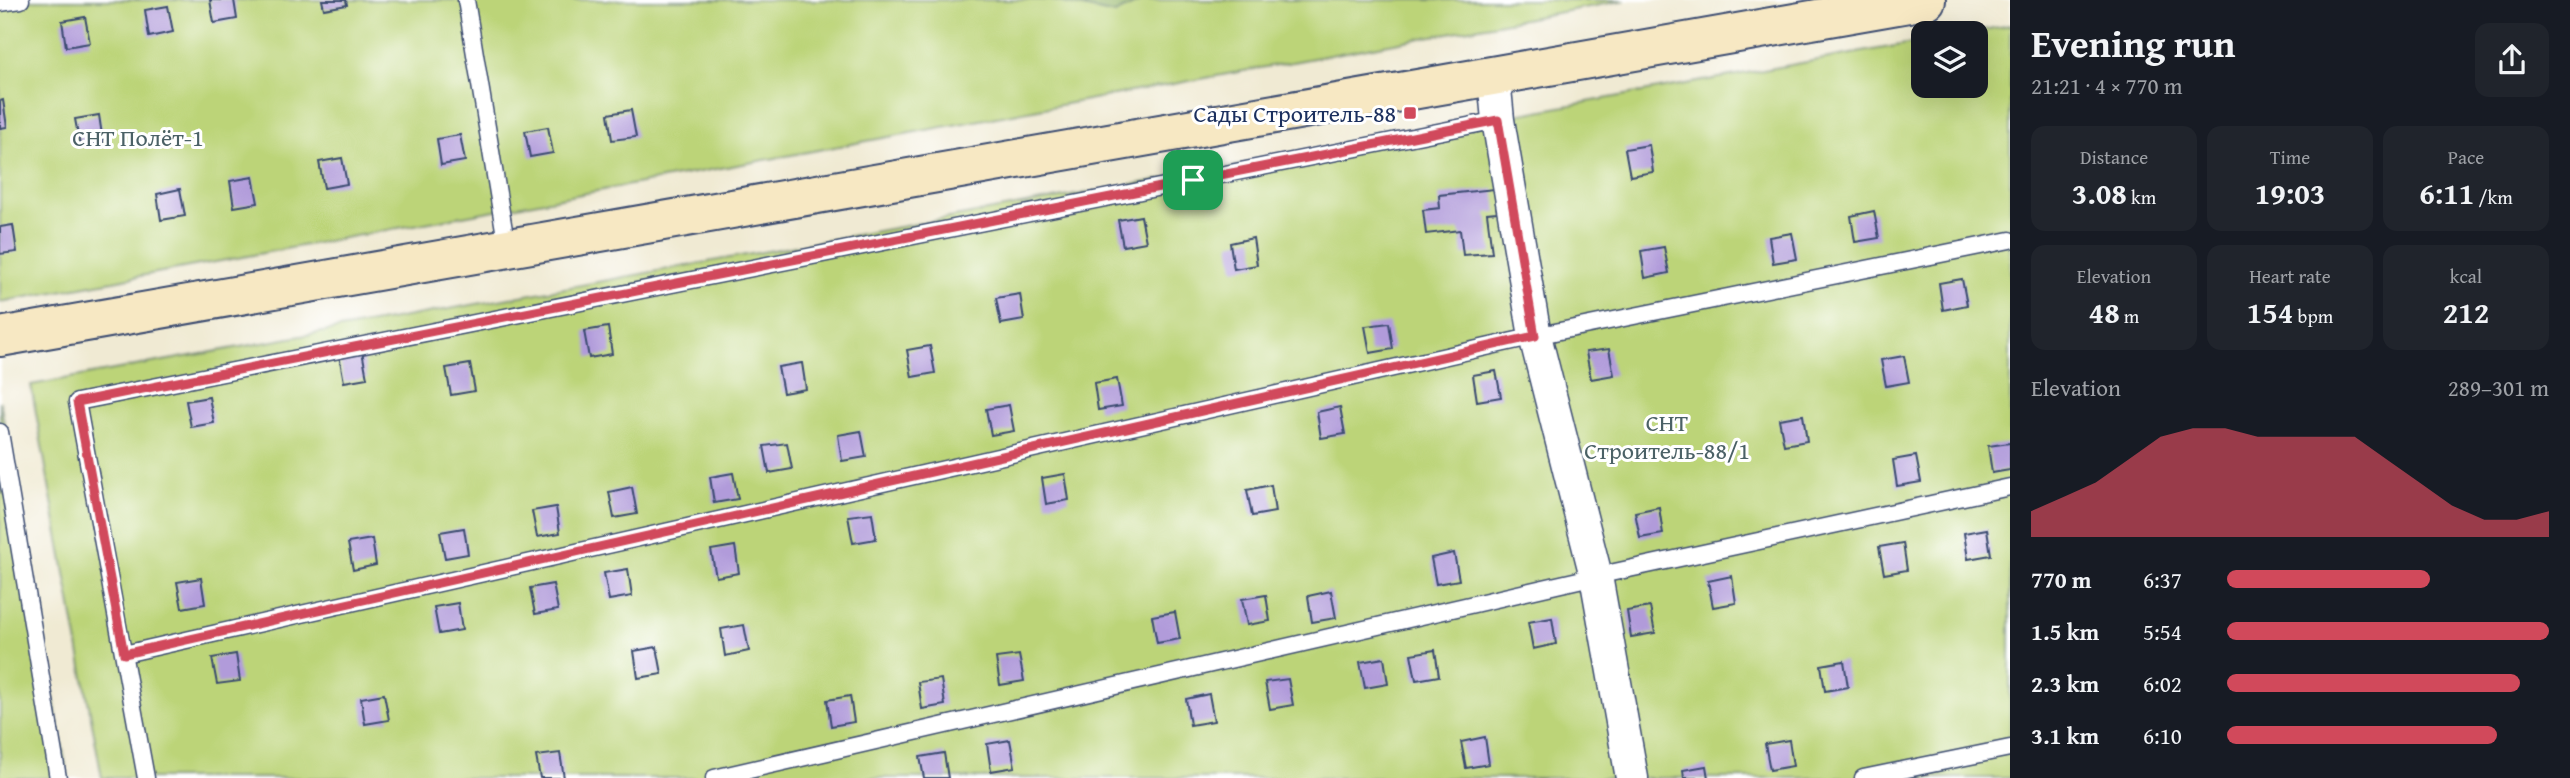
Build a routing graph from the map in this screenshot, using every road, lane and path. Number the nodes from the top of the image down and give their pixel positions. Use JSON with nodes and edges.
{"nodes":[{"id":1,"x":21,"y":0,"type":"edge"},
{"id":2,"x":466,"y":0,"type":"edge"},
{"id":3,"x":1926,"y":0,"type":"edge"},
{"id":4,"x":0,"y":3,"type":"edge"},
{"id":5,"x":1494,"y":78,"type":"junction"},
{"id":6,"x":1498,"y":120,"type":"junction"},
{"id":7,"x":2010,"y":240,"type":"edge"},
{"id":8,"x":507,"y":248,"type":"junction"},
{"id":9,"x":1535,"y":336,"type":"junction"},
{"id":10,"x":0,"y":337,"type":"edge"},
{"id":11,"x":0,"y":432,"type":"edge"},
{"id":12,"x":2010,"y":487,"type":"edge"},
{"id":13,"x":1597,"y":576,"type":"junction"},
{"id":14,"x":124,"y":654,"type":"junction"},
{"id":15,"x":2010,"y":748,"type":"edge"},
{"id":16,"x":58,"y":778,"type":"edge"},
{"id":17,"x":146,"y":778,"type":"edge"},
{"id":18,"x":714,"y":778,"type":"edge"},
{"id":19,"x":1632,"y":778,"type":"edge"},
{"id":20,"x":1863,"y":778,"type":"edge"}],
"edges":[{"from":1,"to":4,"type":"lane"},
{"from":2,"to":8,"type":"lane"},
{"from":3,"to":5,"type":"street"},
{"from":5,"to":6,"type":"street"},
{"from":5,"to":8,"type":"street"},
{"from":6,"to":9,"type":"street"},
{"from":6,"to":14,"type":"lane"},
{"from":7,"to":9,"type":"lane"},
{"from":8,"to":10,"type":"street"},
{"from":9,"to":13,"type":"street"},
{"from":9,"to":14,"type":"lane"},
{"from":11,"to":16,"type":"lane"},
{"from":12,"to":13,"type":"lane"},
{"from":13,"to":18,"type":"lane"},
{"from":13,"to":19,"type":"street"},
{"from":14,"to":17,"type":"lane"},
{"from":15,"to":20,"type":"lane"}]}
